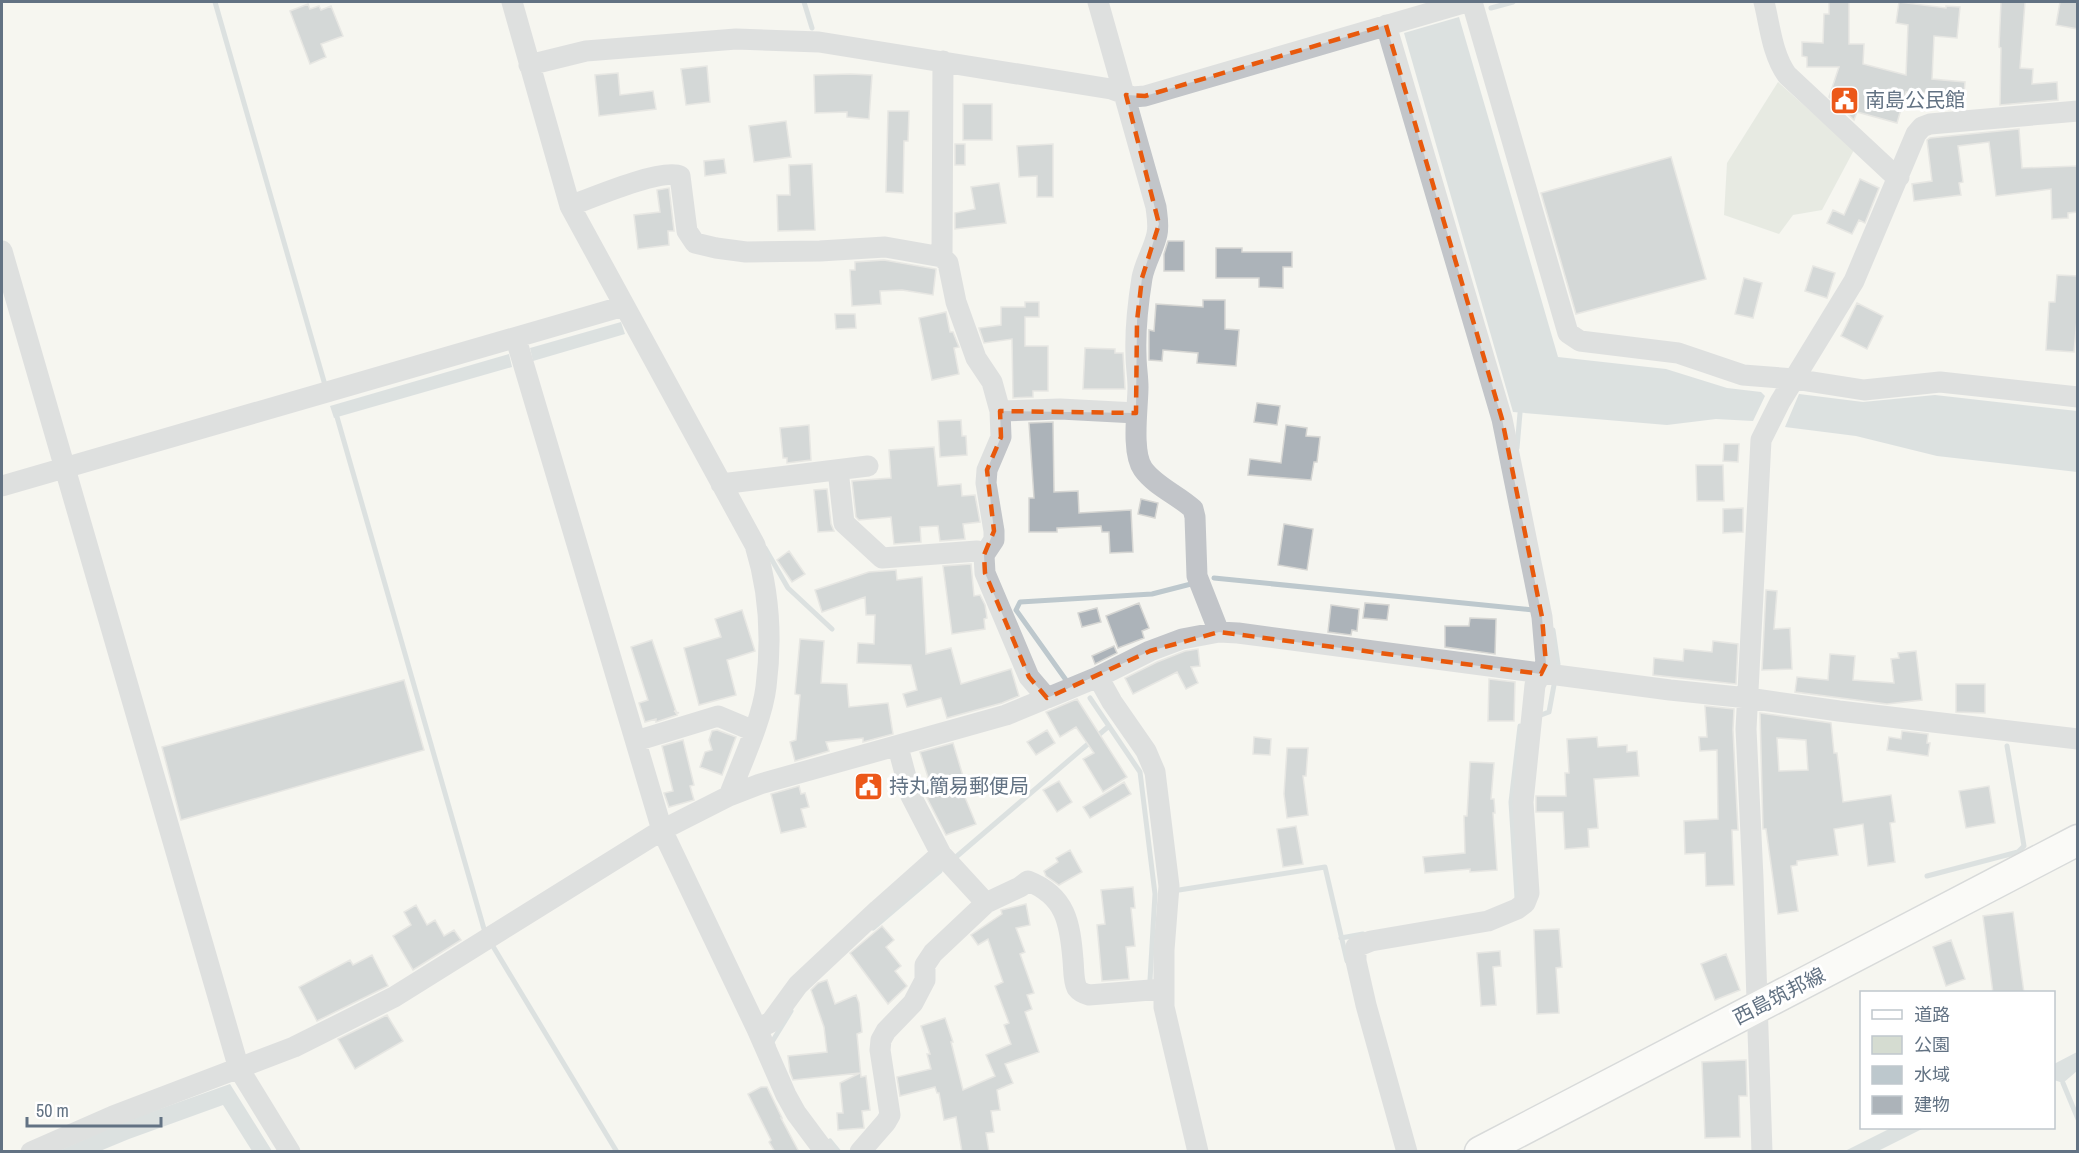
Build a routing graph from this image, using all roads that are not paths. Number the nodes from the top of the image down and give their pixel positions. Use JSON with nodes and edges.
{"nodes":[{"id":1,"x":512,"y":2,"type":"edge"},
{"id":2,"x":1098,"y":2,"type":"edge"},
{"id":3,"x":1467,"y":2,"type":"edge"},
{"id":4,"x":1472,"y":2,"type":"edge"},
{"id":5,"x":1764,"y":2,"type":"edge"},
{"id":6,"x":1386,"y":25,"type":"junction"},
{"id":7,"x":943,"y":61,"type":"junction"},
{"id":8,"x":529,"y":65,"type":"junction"},
{"id":9,"x":1126,"y":95,"type":"junction"},
{"id":10,"x":2078,"y":111,"type":"edge"},
{"id":11,"x":1899,"y":177,"type":"junction"},
{"id":12,"x":570,"y":206,"type":"junction"},
{"id":13,"x":2,"y":250,"type":"edge"},
{"id":14,"x":942,"y":257,"type":"junction"},
{"id":15,"x":624,"y":306,"type":"junction"},
{"id":16,"x":516,"y":339,"type":"junction"},
{"id":17,"x":1794,"y":379,"type":"junction"},
{"id":18,"x":2078,"y":397,"type":"edge"},
{"id":19,"x":1000,"y":411,"type":"junction"},
{"id":20,"x":1136,"y":413,"type":"junction"},
{"id":21,"x":868,"y":466,"type":"dead end"},
{"id":22,"x":64,"y":468,"type":"junction"},
{"id":23,"x":838,"y":470,"type":"junction"},
{"id":24,"x":721,"y":484,"type":"junction"},
{"id":25,"x":2,"y":486,"type":"edge"},
{"id":26,"x":984,"y":555,"type":"junction"},
{"id":27,"x":1219,"y":632,"type":"junction"},
{"id":28,"x":1541,"y":674,"type":"junction"},
{"id":29,"x":1098,"y":677,"type":"junction"},
{"id":30,"x":1047,"y":698,"type":"junction"},
{"id":31,"x":1748,"y":698,"type":"junction"},
{"id":32,"x":754,"y":731,"type":"junction"},
{"id":33,"x":2078,"y":739,"type":"edge"},
{"id":34,"x":636,"y":741,"type":"junction"},
{"id":35,"x":898,"y":747,"type":"junction"},
{"id":36,"x":729,"y":796,"type":"junction"},
{"id":37,"x":662,"y":830,"type":"junction"},
{"id":38,"x":2078,"y":840,"type":"edge"},
{"id":39,"x":941,"y":854,"type":"junction"},
{"id":40,"x":986,"y":903,"type":"junction"},
{"id":41,"x":1163,"y":989,"type":"junction"},
{"id":42,"x":1756,"y":1008,"type":"junction"},
{"id":43,"x":757,"y":1029,"type":"junction"},
{"id":44,"x":238,"y":1069,"type":"junction"},
{"id":45,"x":31,"y":1152,"type":"edge"},
{"id":46,"x":290,"y":1152,"type":"edge"},
{"id":47,"x":825,"y":1152,"type":"edge"},
{"id":48,"x":860,"y":1152,"type":"edge"},
{"id":49,"x":1198,"y":1152,"type":"edge"},
{"id":50,"x":1407,"y":1152,"type":"edge"},
{"id":51,"x":1480,"y":1152,"type":"edge"},
{"id":52,"x":1762,"y":1152,"type":"edge"}],
"edges":[{"from":1,"to":8,"type":"street"},
{"from":2,"to":9,"type":"street"},
{"from":3,"to":6,"type":"street"},
{"from":4,"to":17,"type":"street"},
{"from":5,"to":11,"type":"street"},
{"from":6,"to":9,"type":"street"},
{"from":6,"to":28,"type":"street"},
{"from":7,"to":8,"type":"street"},
{"from":7,"to":9,"type":"street"},
{"from":7,"to":14,"type":"street"},
{"from":8,"to":12,"type":"street"},
{"from":9,"to":20,"type":"street"},
{"from":10,"to":11,"type":"street"},
{"from":11,"to":17,"type":"street"},
{"from":12,"to":14,"type":"street"},
{"from":12,"to":15,"type":"street"},
{"from":13,"to":22,"type":"street"},
{"from":14,"to":19,"type":"street"},
{"from":15,"to":16,"type":"street"},
{"from":15,"to":24,"type":"street"},
{"from":16,"to":22,"type":"street"},
{"from":16,"to":34,"type":"street"},
{"from":17,"to":18,"type":"street"},
{"from":17,"to":31,"type":"street"},
{"from":19,"to":20,"type":"street"},
{"from":19,"to":26,"type":"street"},
{"from":20,"to":27,"type":"street"},
{"from":21,"to":23,"type":"street"},
{"from":22,"to":25,"type":"street"},
{"from":22,"to":44,"type":"street"},
{"from":23,"to":24,"type":"street"},
{"from":23,"to":26,"type":"street"},
{"from":24,"to":32,"type":"street"},
{"from":26,"to":30,"type":"street"},
{"from":27,"to":28,"type":"street"},
{"from":27,"to":29,"type":"street"},
{"from":28,"to":31,"type":"street"},
{"from":28,"to":50,"type":"street"},
{"from":29,"to":30,"type":"street"},
{"from":29,"to":41,"type":"street"},
{"from":30,"to":35,"type":"street"},
{"from":31,"to":33,"type":"street"},
{"from":31,"to":42,"type":"street"},
{"from":32,"to":34,"type":"street"},
{"from":32,"to":36,"type":"street"},
{"from":34,"to":37,"type":"street"},
{"from":35,"to":36,"type":"street"},
{"from":35,"to":39,"type":"street"},
{"from":36,"to":37,"type":"street"},
{"from":37,"to":43,"type":"street"},
{"from":37,"to":44,"type":"street"},
{"from":38,"to":42,"type":"main road","name":"西島筑邦線"},
{"from":39,"to":40,"type":"street"},
{"from":39,"to":43,"type":"street"},
{"from":40,"to":41,"type":"street"},
{"from":40,"to":48,"type":"street"},
{"from":41,"to":49,"type":"street"},
{"from":42,"to":51,"type":"main road","name":"西島筑邦線"},
{"from":42,"to":52,"type":"street"},
{"from":43,"to":47,"type":"street"},
{"from":44,"to":45,"type":"street"},
{"from":44,"to":46,"type":"street"}]}
